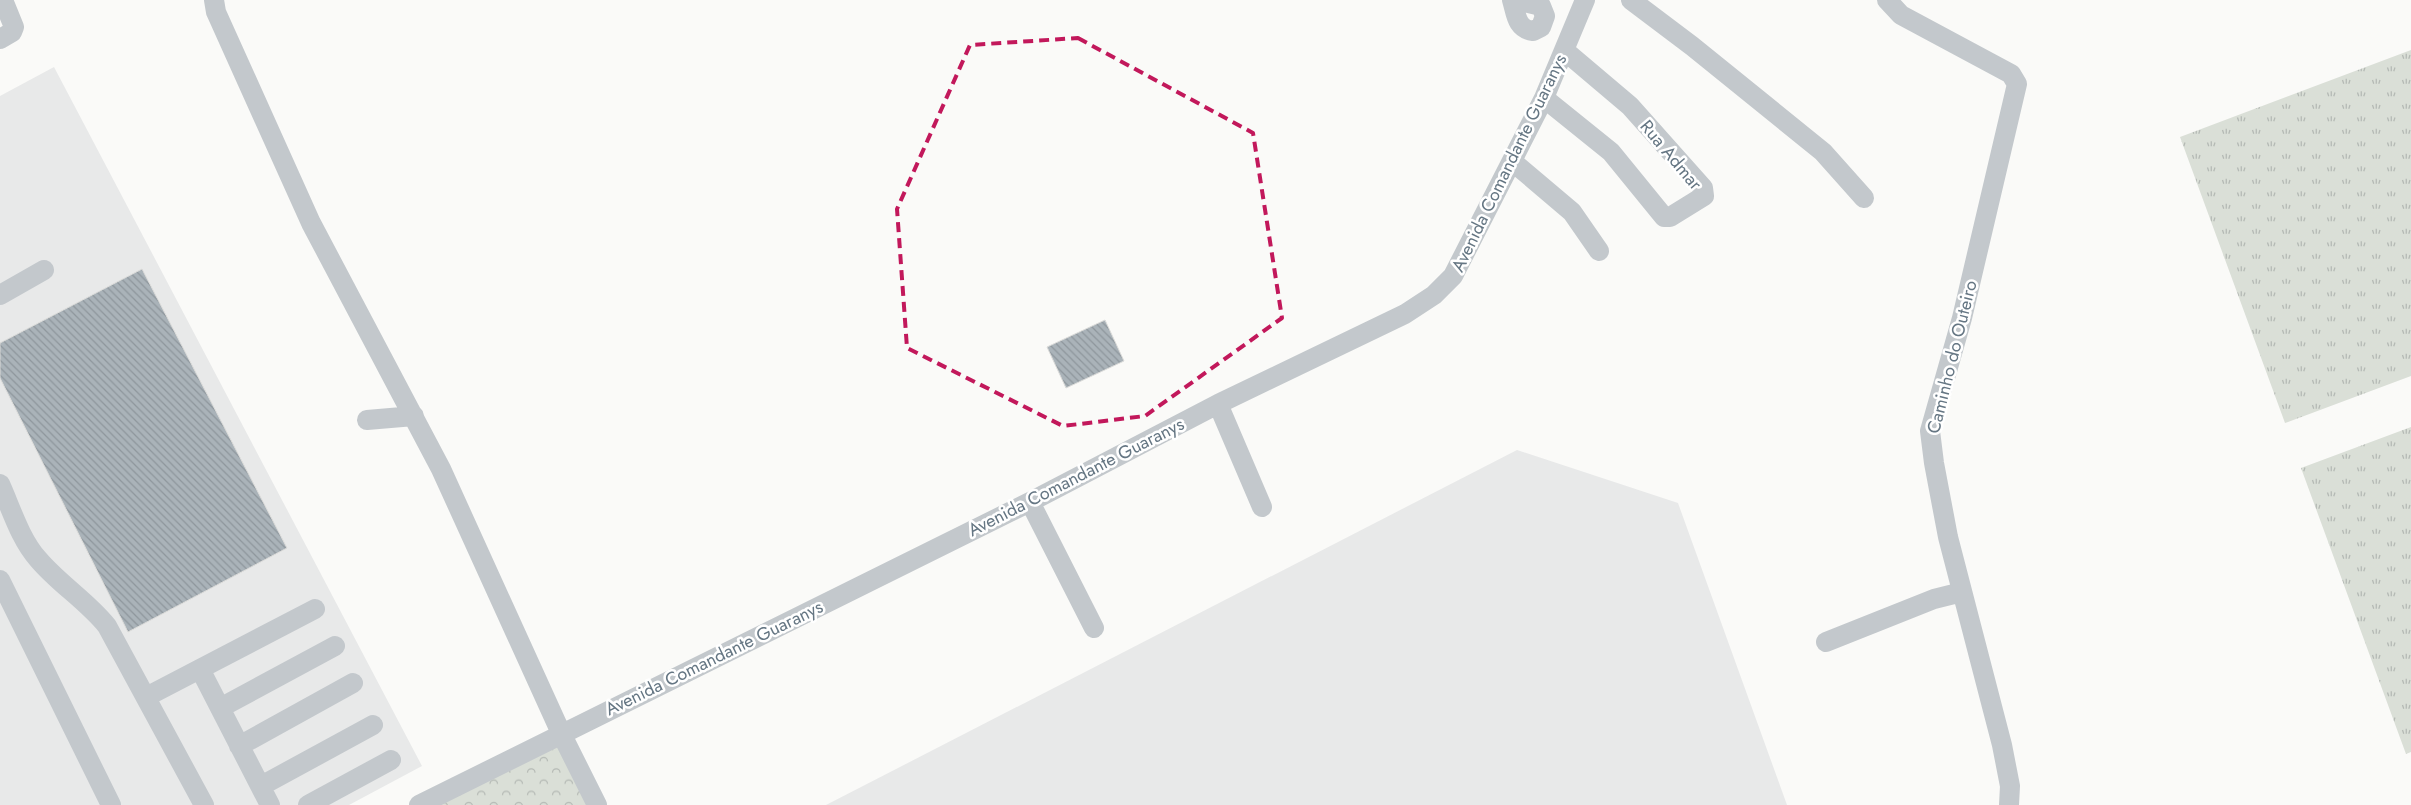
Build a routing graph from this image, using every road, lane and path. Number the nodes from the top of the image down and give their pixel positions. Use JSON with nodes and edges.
{"nodes":[{"id":1,"x":3,"y":0,"type":"edge"},
{"id":2,"x":214,"y":0,"type":"edge"},
{"id":3,"x":1512,"y":0,"type":"edge"},
{"id":4,"x":1516,"y":0,"type":"edge"},
{"id":5,"x":1585,"y":0,"type":"edge"},
{"id":6,"x":1631,"y":0,"type":"edge"},
{"id":7,"x":1887,"y":0,"type":"edge"},
{"id":8,"x":7,"y":35,"type":"edge"},
{"id":9,"x":1565,"y":51,"type":"junction"},
{"id":10,"x":1544,"y":98,"type":"junction"},
{"id":11,"x":1513,"y":162,"type":"junction"},
{"id":12,"x":1864,"y":198,"type":"dead end"},
{"id":13,"x":1599,"y":251,"type":"dead end"},
{"id":14,"x":44,"y":270,"type":"dead end"},
{"id":15,"x":0,"y":295,"type":"edge"},
{"id":16,"x":1218,"y":404,"type":"junction"},
{"id":17,"x":414,"y":416,"type":"junction"},
{"id":18,"x":367,"y":420,"type":"dead end"},
{"id":19,"x":0,"y":484,"type":"edge"},
{"id":20,"x":1030,"y":502,"type":"junction"},
{"id":21,"x":1262,"y":508,"type":"dead end"},
{"id":22,"x":0,"y":580,"type":"edge"},
{"id":23,"x":1962,"y":592,"type":"junction"},
{"id":24,"x":315,"y":609,"type":"dead end"},
{"id":25,"x":1094,"y":628,"type":"dead end"},
{"id":26,"x":1826,"y":642,"type":"dead end"},
{"id":27,"x":335,"y":646,"type":"dead end"},
{"id":28,"x":200,"y":669,"type":"junction"},
{"id":29,"x":353,"y":683,"type":"dead end"},
{"id":30,"x":146,"y":697,"type":"junction"},
{"id":31,"x":220,"y":708,"type":"junction"},
{"id":32,"x":373,"y":726,"type":"dead end"},
{"id":33,"x":561,"y":733,"type":"junction"},
{"id":34,"x":240,"y":746,"type":"junction"},
{"id":35,"x":391,"y":760,"type":"dead end"},
{"id":36,"x":261,"y":786,"type":"junction"},
{"id":37,"x":111,"y":805,"type":"edge"},
{"id":38,"x":204,"y":805,"type":"edge"},
{"id":39,"x":270,"y":805,"type":"edge"},
{"id":40,"x":308,"y":805,"type":"edge"},
{"id":41,"x":419,"y":805,"type":"edge"},
{"id":42,"x":597,"y":805,"type":"edge"},
{"id":43,"x":2009,"y":805,"type":"edge"}],
"edges":[{"from":1,"to":8,"type":"street"},
{"from":2,"to":17,"type":"street"},
{"from":3,"to":4,"type":"street"},
{"from":5,"to":9,"type":"street","name":"Avenida Comandante Guaranys"},
{"from":6,"to":12,"type":"street"},
{"from":7,"to":23,"type":"street","name":"Caminho do Outeiro"},
{"from":9,"to":10,"type":"street","name":"Avenida Comandante Guaranys"},
{"from":9,"to":10,"type":"street","name":"Rua Admar"},
{"from":10,"to":11,"type":"street","name":"Avenida Comandante Guaranys"},
{"from":11,"to":13,"type":"street"},
{"from":11,"to":16,"type":"street","name":"Avenida Comandante Guaranys"},
{"from":14,"to":15,"type":"street"},
{"from":16,"to":20,"type":"street","name":"Avenida Comandante Guaranys"},
{"from":16,"to":21,"type":"street"},
{"from":17,"to":18,"type":"street"},
{"from":17,"to":33,"type":"street"},
{"from":19,"to":30,"type":"street"},
{"from":20,"to":25,"type":"street"},
{"from":20,"to":33,"type":"street","name":"Avenida Comandante Guaranys"},
{"from":22,"to":37,"type":"street"},
{"from":23,"to":26,"type":"street"},
{"from":23,"to":43,"type":"street","name":"Caminho do Outeiro"},
{"from":24,"to":28,"type":"street"},
{"from":27,"to":31,"type":"street"},
{"from":28,"to":30,"type":"street"},
{"from":28,"to":31,"type":"street"},
{"from":29,"to":34,"type":"street"},
{"from":30,"to":38,"type":"street"},
{"from":31,"to":34,"type":"street"},
{"from":32,"to":36,"type":"street"},
{"from":33,"to":41,"type":"street","name":"Avenida Comandante Guaranys"},
{"from":33,"to":42,"type":"street"},
{"from":34,"to":36,"type":"street"},
{"from":35,"to":40,"type":"street"},
{"from":36,"to":39,"type":"street"}]}
